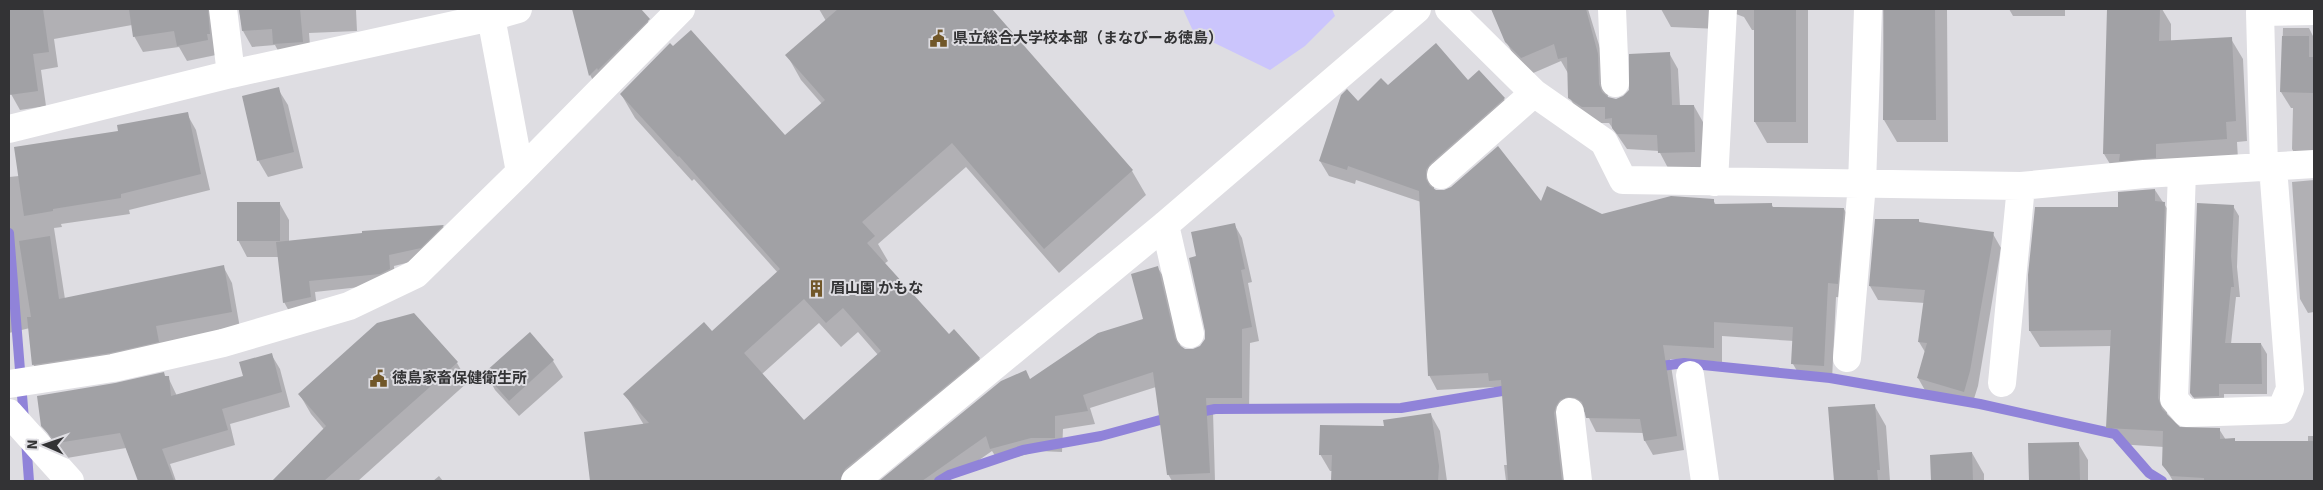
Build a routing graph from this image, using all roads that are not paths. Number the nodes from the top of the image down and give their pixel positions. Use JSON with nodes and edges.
{"nodes":[{"id":1,"x":223,"y":9,"type":"edge"},
{"id":2,"x":518,"y":9,"type":"edge"},
{"id":3,"x":681,"y":9,"type":"edge"},
{"id":4,"x":1417,"y":9,"type":"edge"},
{"id":5,"x":1449,"y":9,"type":"edge"},
{"id":6,"x":1612,"y":9,"type":"edge"},
{"id":7,"x":1723,"y":9,"type":"edge"},
{"id":8,"x":1868,"y":9,"type":"edge"},
{"id":9,"x":2314,"y":11,"type":"edge"},
{"id":10,"x":491,"y":17,"type":"junction"},
{"id":11,"x":231,"y":74,"type":"junction"},
{"id":12,"x":1615,"y":83,"type":"dead end"},
{"id":13,"x":1534,"y":92,"type":"junction"},
{"id":14,"x":11,"y":128,"type":"edge"},
{"id":15,"x":2314,"y":164,"type":"edge"},
{"id":16,"x":2269,"y":167,"type":"junction"},
{"id":17,"x":520,"y":172,"type":"junction"},
{"id":18,"x":2182,"y":172,"type":"junction"},
{"id":19,"x":1441,"y":175,"type":"dead end"},
{"id":20,"x":1714,"y":182,"type":"junction"},
{"id":21,"x":1862,"y":184,"type":"junction"},
{"id":22,"x":2021,"y":186,"type":"junction"},
{"id":23,"x":1166,"y":225,"type":"junction"},
{"id":24,"x":1190,"y":334,"type":"dead end"},
{"id":25,"x":1847,"y":358,"type":"dead end"},
{"id":26,"x":1690,"y":375,"type":"dead end"},
{"id":27,"x":19,"y":382,"type":"edge"},
{"id":28,"x":2002,"y":383,"type":"dead end"},
{"id":29,"x":1570,"y":412,"type":"dead end"},
{"id":30,"x":13,"y":418,"type":"edge"},
{"id":31,"x":70,"y":481,"type":"edge"},
{"id":32,"x":855,"y":481,"type":"edge"},
{"id":33,"x":1578,"y":481,"type":"edge"},
{"id":34,"x":1705,"y":481,"type":"edge"}],
"edges":[{"from":1,"to":11,"type":"street"},
{"from":2,"to":10,"type":"street"},
{"from":3,"to":17,"type":"street"},
{"from":4,"to":23,"type":"street"},
{"from":5,"to":13,"type":"street"},
{"from":6,"to":12,"type":"street"},
{"from":7,"to":20,"type":"street"},
{"from":8,"to":21,"type":"street"},
{"from":9,"to":16,"type":"street"},
{"from":10,"to":11,"type":"street"},
{"from":10,"to":17,"type":"street"},
{"from":11,"to":14,"type":"street"},
{"from":13,"to":19,"type":"street"},
{"from":13,"to":20,"type":"street"},
{"from":15,"to":16,"type":"street"},
{"from":16,"to":18,"type":"street"},
{"from":16,"to":18,"type":"street"},
{"from":17,"to":27,"type":"street"},
{"from":18,"to":22,"type":"street"},
{"from":20,"to":21,"type":"street"},
{"from":21,"to":22,"type":"street"},
{"from":21,"to":25,"type":"street"},
{"from":22,"to":28,"type":"street"},
{"from":23,"to":24,"type":"street"},
{"from":23,"to":32,"type":"street"},
{"from":26,"to":34,"type":"street"},
{"from":29,"to":33,"type":"street"},
{"from":30,"to":31,"type":"street"}]}
